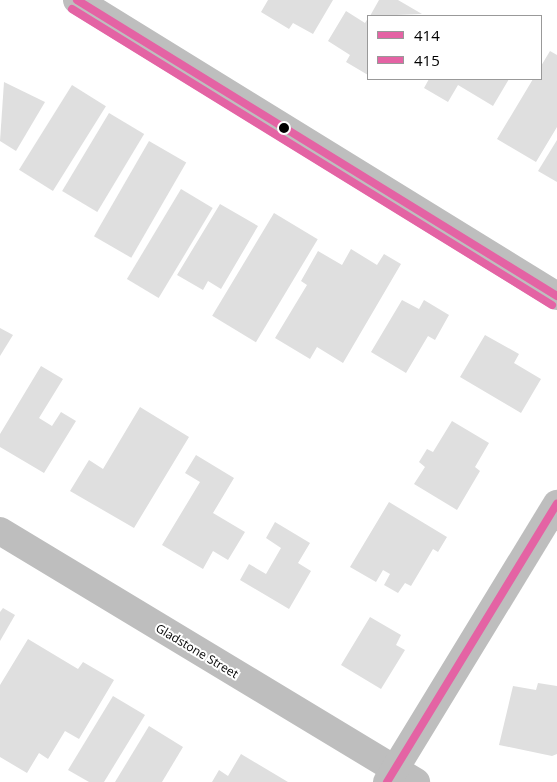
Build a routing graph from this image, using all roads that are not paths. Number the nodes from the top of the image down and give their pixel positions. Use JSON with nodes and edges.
{"nodes":[{"id":1,"x":77,"y":0,"type":"edge"},
{"id":2,"x":557,"y":296,"type":"edge"},
{"id":3,"x":557,"y":504,"type":"edge"},
{"id":4,"x":0,"y":531,"type":"edge"},
{"id":5,"x":399,"y":778,"type":"edge"}],
"edges":[{"from":1,"to":2,"type":"street"},
{"from":3,"to":5,"type":"street"},
{"from":4,"to":5,"type":"street","name":"Gladstone Street"}]}
